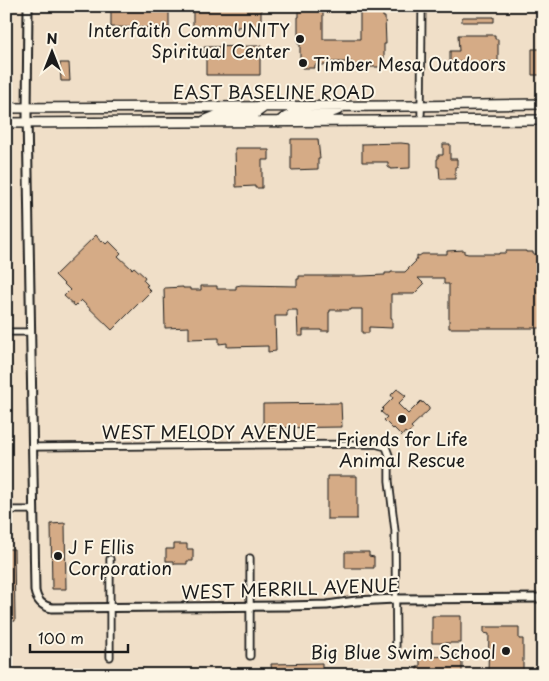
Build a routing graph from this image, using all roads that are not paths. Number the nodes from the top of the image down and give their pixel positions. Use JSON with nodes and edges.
{"nodes":[{"id":1,"x":28,"y":6,"type":"edge"},
{"id":2,"x":422,"y":6,"type":"edge"},
{"id":3,"x":543,"y":104,"type":"edge"},
{"id":4,"x":343,"y":106,"type":"junction"},
{"id":5,"x":264,"y":107,"type":"junction"},
{"id":6,"x":6,"y":108,"type":"edge"},
{"id":7,"x":421,"y":110,"type":"junction"},
{"id":8,"x":27,"y":115,"type":"junction"},
{"id":9,"x":543,"y":120,"type":"edge"},
{"id":10,"x":279,"y":122,"type":"junction"},
{"id":11,"x":6,"y":123,"type":"edge"},
{"id":12,"x":199,"y":123,"type":"junction"},
{"id":13,"x":6,"y":332,"type":"edge"},
{"id":14,"x":31,"y":332,"type":"junction"},
{"id":15,"x":33,"y":447,"type":"junction"},
{"id":16,"x":6,"y":510,"type":"edge"},
{"id":17,"x":34,"y":510,"type":"junction"},
{"id":18,"x":250,"y":558,"type":"dead end"},
{"id":19,"x":110,"y":559,"type":"dead end"},
{"id":20,"x":543,"y":598,"type":"edge"},
{"id":21,"x":395,"y":599,"type":"junction"},
{"id":22,"x":250,"y":606,"type":"junction"},
{"id":23,"x":110,"y":607,"type":"junction"},
{"id":24,"x":396,"y":654,"type":"dead end"},
{"id":25,"x":250,"y":656,"type":"dead end"},
{"id":26,"x":110,"y":657,"type":"dead end"}],
"edges":[{"from":1,"to":8,"type":"street"},
{"from":2,"to":7,"type":"street"},
{"from":3,"to":7,"type":"main road","name":"EAST BASELINE ROAD"},
{"from":4,"to":5,"type":"main road","name":"EAST BASELINE ROAD"},
{"from":4,"to":7,"type":"main road","name":"EAST BASELINE ROAD"},
{"from":4,"to":10,"type":"main road"},
{"from":5,"to":8,"type":"main road","name":"EAST BASELINE ROAD"},
{"from":5,"to":12,"type":"main road"},
{"from":6,"to":8,"type":"main road","name":"EAST BASELINE ROAD"},
{"from":8,"to":11,"type":"main road","name":"EAST BASELINE ROAD"},
{"from":8,"to":12,"type":"main road","name":"EAST BASELINE ROAD"},
{"from":8,"to":14,"type":"street"},
{"from":9,"to":10,"type":"main road","name":"EAST BASELINE ROAD"},
{"from":10,"to":12,"type":"main road","name":"EAST BASELINE ROAD"},
{"from":13,"to":14,"type":"street"},
{"from":14,"to":15,"type":"street"},
{"from":15,"to":17,"type":"street"},
{"from":15,"to":21,"type":"street","name":"WEST MELODY AVENUE"},
{"from":16,"to":17,"type":"street"},
{"from":17,"to":23,"type":"street","name":"WEST MERRILL AVENUE"},
{"from":18,"to":22,"type":"street"},
{"from":19,"to":23,"type":"street"},
{"from":20,"to":21,"type":"street","name":"WEST MERRILL AVENUE"},
{"from":21,"to":22,"type":"street","name":"WEST MERRILL AVENUE"},
{"from":21,"to":24,"type":"street"},
{"from":22,"to":23,"type":"street","name":"WEST MERRILL AVENUE"},
{"from":22,"to":25,"type":"street"},
{"from":23,"to":26,"type":"street"}]}
